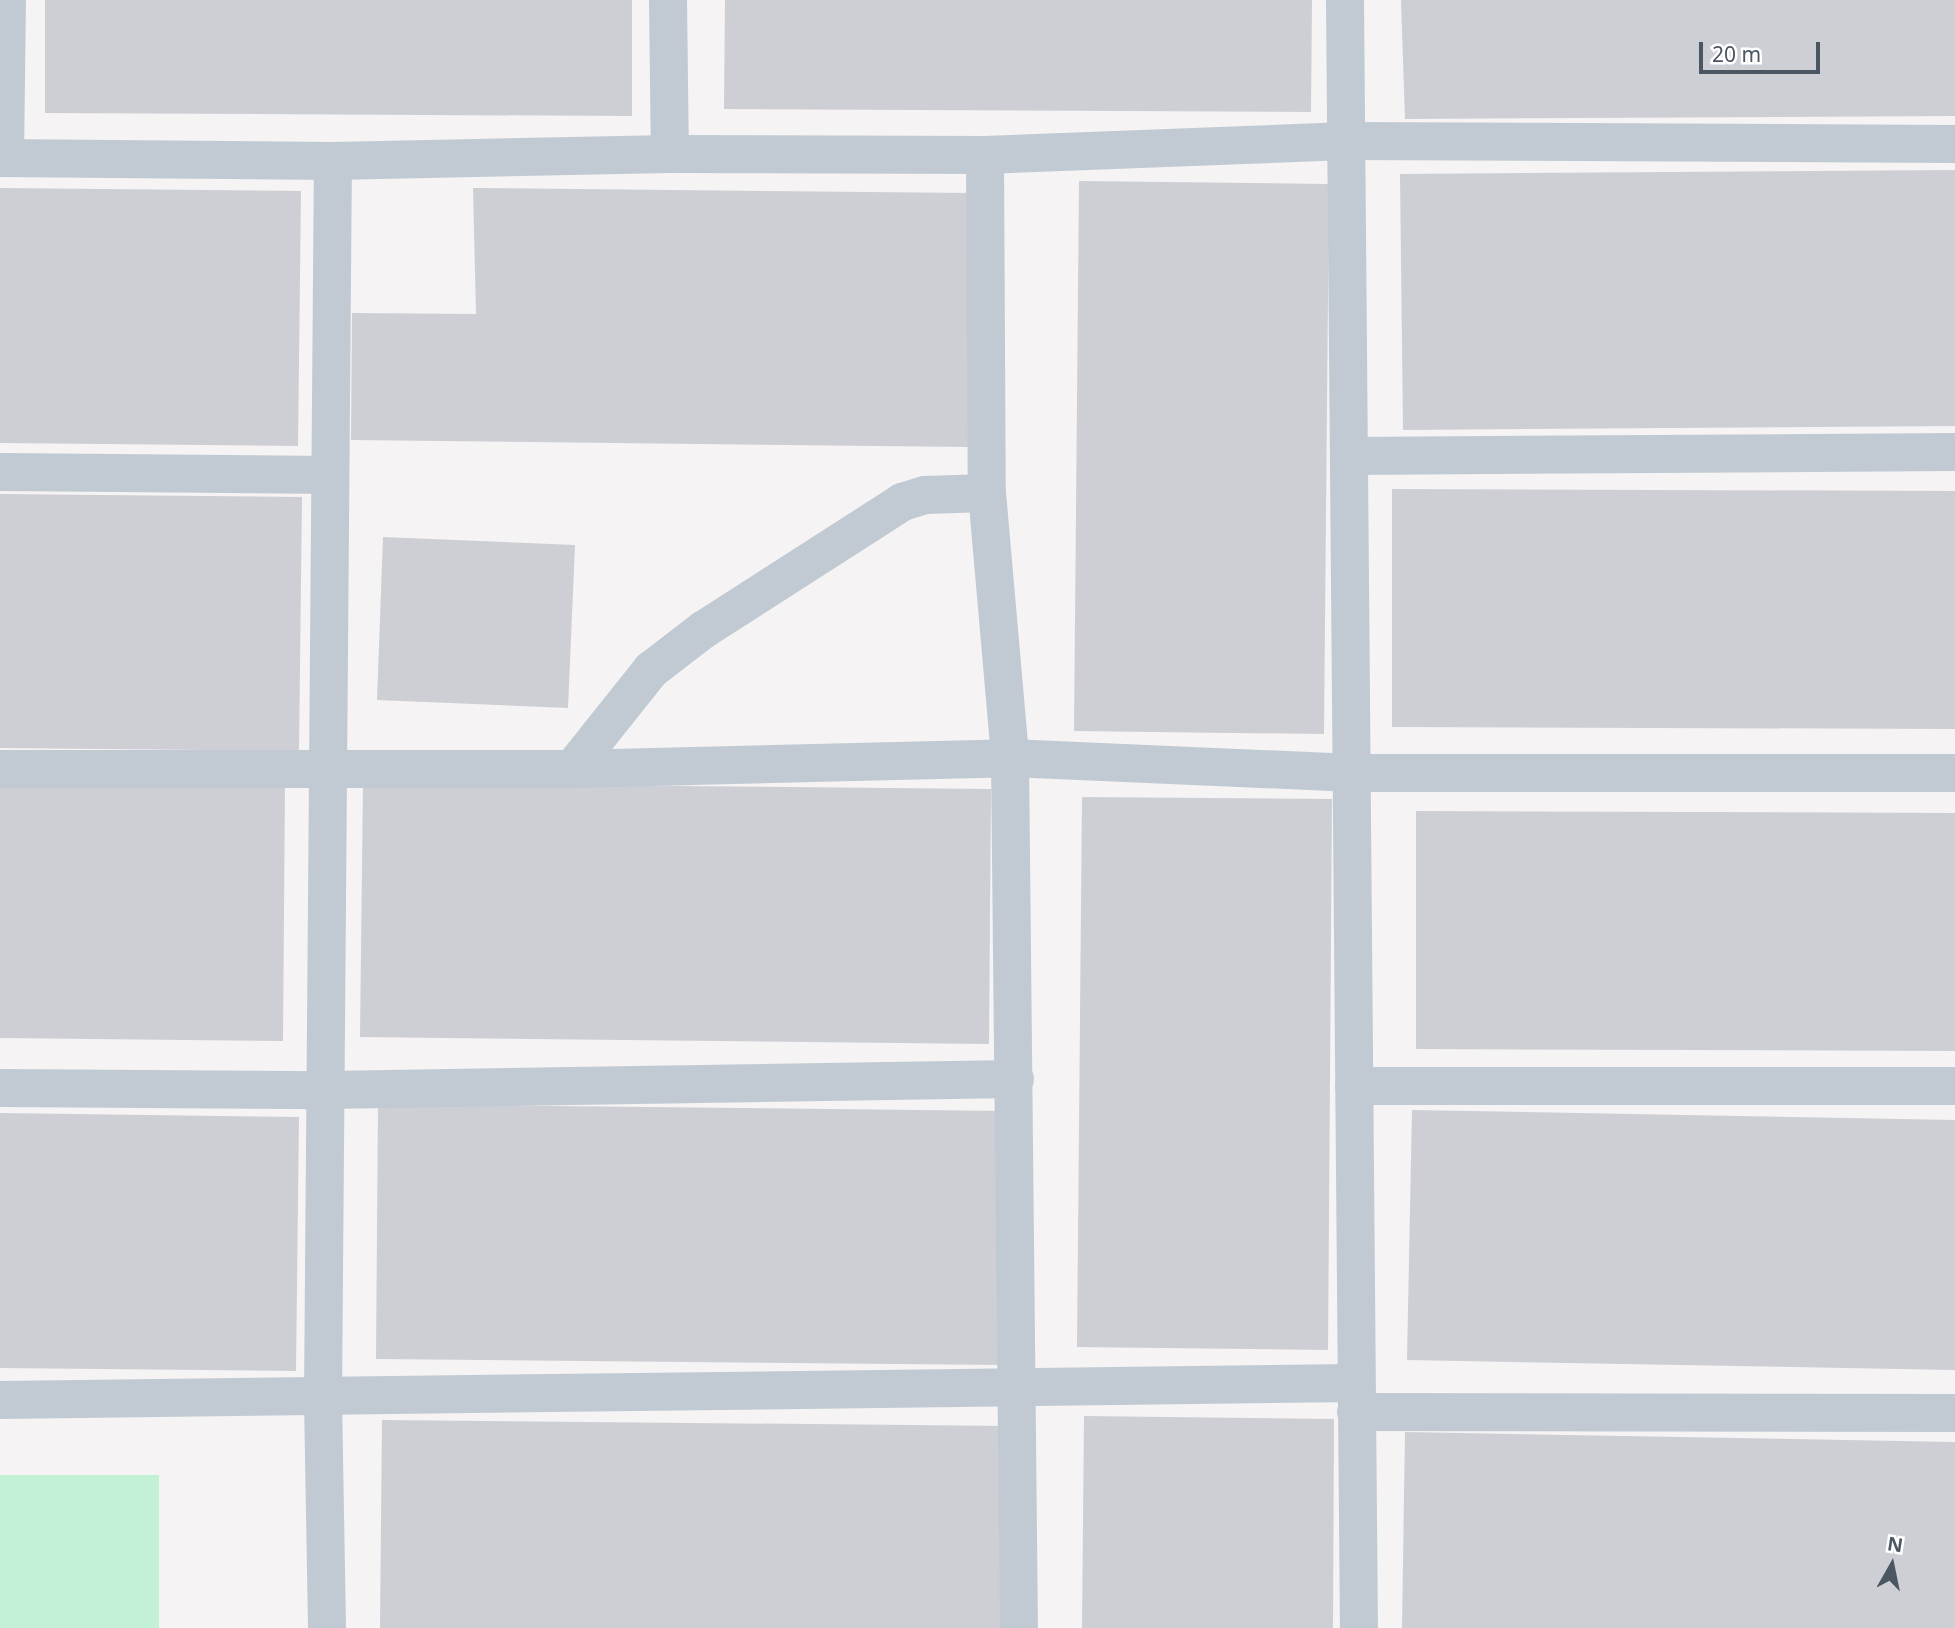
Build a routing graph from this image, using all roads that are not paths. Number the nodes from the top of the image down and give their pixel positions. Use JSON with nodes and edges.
{"nodes":[{"id":1,"x":7,"y":0,"type":"edge"},
{"id":2,"x":668,"y":0,"type":"edge"},
{"id":3,"x":1345,"y":0,"type":"edge"},
{"id":4,"x":1347,"y":141,"type":"junction"},
{"id":5,"x":1955,"y":144,"type":"edge"},
{"id":6,"x":670,"y":154,"type":"junction"},
{"id":7,"x":985,"y":155,"type":"junction"},
{"id":8,"x":3,"y":158,"type":"edge"},
{"id":9,"x":333,"y":161,"type":"junction"},
{"id":10,"x":1955,"y":452,"type":"edge"},
{"id":11,"x":1351,"y":456,"type":"junction"},
{"id":12,"x":0,"y":472,"type":"edge"},
{"id":13,"x":330,"y":475,"type":"junction"},
{"id":14,"x":987,"y":493,"type":"junction"},
{"id":15,"x":1010,"y":758,"type":"junction"},
{"id":16,"x":0,"y":769,"type":"edge"},
{"id":17,"x":572,"y":769,"type":"junction"},
{"id":18,"x":329,"y":771,"type":"junction"},
{"id":19,"x":1354,"y":773,"type":"junction"},
{"id":20,"x":1955,"y":773,"type":"edge"},
{"id":21,"x":1015,"y":1079,"type":"junction"},
{"id":22,"x":1353,"y":1086,"type":"junction"},
{"id":23,"x":1955,"y":1086,"type":"edge"},
{"id":24,"x":0,"y":1088,"type":"edge"},
{"id":25,"x":327,"y":1090,"type":"junction"},
{"id":26,"x":1017,"y":1389,"type":"junction"},
{"id":27,"x":1356,"y":1397,"type":"junction"},
{"id":28,"x":323,"y":1398,"type":"junction"},
{"id":29,"x":0,"y":1400,"type":"edge"},
{"id":30,"x":1955,"y":1413,"type":"edge"},
{"id":31,"x":327,"y":1628,"type":"edge"},
{"id":32,"x":1019,"y":1628,"type":"edge"},
{"id":33,"x":1359,"y":1628,"type":"edge"}],
"edges":[{"from":1,"to":8,"type":"street"},
{"from":2,"to":6,"type":"street"},
{"from":3,"to":4,"type":"street"},
{"from":4,"to":5,"type":"street"},
{"from":4,"to":7,"type":"street"},
{"from":4,"to":11,"type":"street"},
{"from":6,"to":7,"type":"street"},
{"from":6,"to":9,"type":"street"},
{"from":7,"to":14,"type":"street"},
{"from":8,"to":9,"type":"street"},
{"from":9,"to":13,"type":"street"},
{"from":10,"to":11,"type":"street"},
{"from":11,"to":19,"type":"street"},
{"from":12,"to":13,"type":"street"},
{"from":13,"to":18,"type":"street"},
{"from":14,"to":15,"type":"street"},
{"from":14,"to":17,"type":"street"},
{"from":15,"to":17,"type":"street"},
{"from":15,"to":19,"type":"street"},
{"from":15,"to":21,"type":"street"},
{"from":16,"to":18,"type":"street"},
{"from":17,"to":18,"type":"street"},
{"from":18,"to":25,"type":"street"},
{"from":19,"to":20,"type":"street"},
{"from":19,"to":22,"type":"street"},
{"from":21,"to":25,"type":"street"},
{"from":21,"to":26,"type":"street"},
{"from":22,"to":23,"type":"street"},
{"from":22,"to":27,"type":"street"},
{"from":24,"to":25,"type":"street"},
{"from":25,"to":28,"type":"street"},
{"from":26,"to":27,"type":"street"},
{"from":26,"to":28,"type":"street"},
{"from":26,"to":32,"type":"street"},
{"from":27,"to":30,"type":"street"},
{"from":27,"to":33,"type":"street"},
{"from":28,"to":29,"type":"street"},
{"from":28,"to":31,"type":"street"}]}
